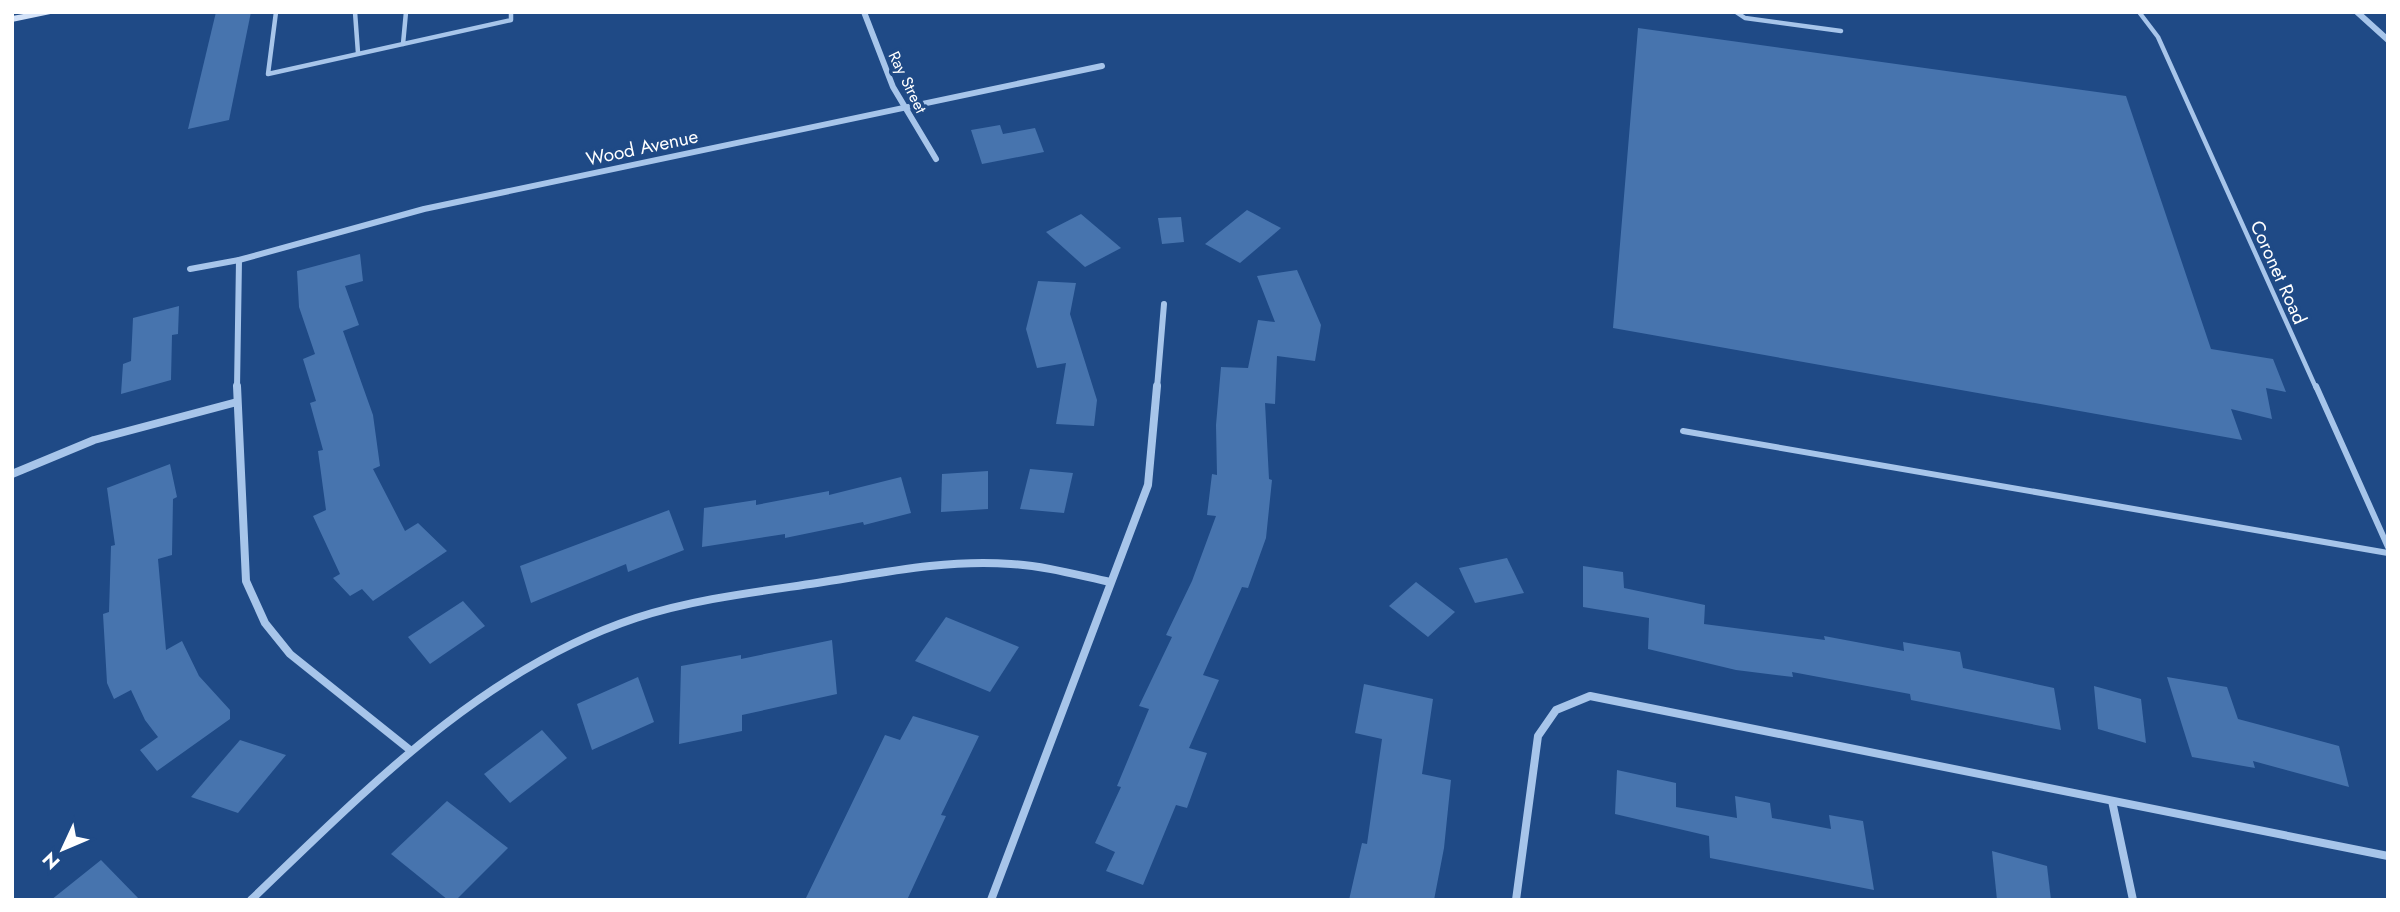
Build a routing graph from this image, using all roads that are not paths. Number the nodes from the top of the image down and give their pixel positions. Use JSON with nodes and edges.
{"nodes":[{"id":1,"x":55,"y":12,"type":"edge"},
{"id":2,"x":276,"y":12,"type":"edge"},
{"id":3,"x":355,"y":12,"type":"edge"},
{"id":4,"x":406,"y":12,"type":"edge"},
{"id":5,"x":511,"y":12,"type":"edge"},
{"id":6,"x":864,"y":12,"type":"edge"},
{"id":7,"x":1736,"y":12,"type":"edge"},
{"id":8,"x":2139,"y":12,"type":"edge"},
{"id":9,"x":2357,"y":12,"type":"edge"},
{"id":10,"x":12,"y":19,"type":"edge"},
{"id":11,"x":1841,"y":31,"type":"dead end"},
{"id":12,"x":2388,"y":40,"type":"edge"},
{"id":13,"x":403,"y":44,"type":"junction"},
{"id":14,"x":358,"y":53,"type":"junction"},
{"id":15,"x":1102,"y":66,"type":"dead end"},
{"id":16,"x":905,"y":108,"type":"junction"},
{"id":17,"x":936,"y":159,"type":"dead end"},
{"id":18,"x":239,"y":260,"type":"junction"},
{"id":19,"x":190,"y":269,"type":"dead end"},
{"id":20,"x":1164,"y":304,"type":"dead end"},
{"id":21,"x":237,"y":402,"type":"junction"},
{"id":22,"x":1683,"y":431,"type":"dead end"},
{"id":23,"x":12,"y":474,"type":"edge"},
{"id":24,"x":2388,"y":547,"type":"edge"},
{"id":25,"x":2388,"y":553,"type":"edge"},
{"id":26,"x":1110,"y":582,"type":"junction"},
{"id":27,"x":411,"y":750,"type":"junction"},
{"id":28,"x":2112,"y":801,"type":"junction"},
{"id":29,"x":2388,"y":856,"type":"edge"},
{"id":30,"x":251,"y":900,"type":"edge"},
{"id":31,"x":990,"y":900,"type":"edge"},
{"id":32,"x":1516,"y":900,"type":"edge"},
{"id":33,"x":2133,"y":900,"type":"edge"}],
"edges":[{"from":1,"to":10,"type":"main road"},
{"from":2,"to":14,"type":"lane"},
{"from":3,"to":14,"type":"lane"},
{"from":4,"to":13,"type":"lane"},
{"from":5,"to":13,"type":"lane"},
{"from":6,"to":16,"type":"street","name":"Ray Street"},
{"from":7,"to":11,"type":"lane"},
{"from":8,"to":24,"type":"lane","name":"Coronet Road"},
{"from":9,"to":12,"type":"street"},
{"from":13,"to":14,"type":"lane"},
{"from":15,"to":16,"type":"street","name":"Wood Avenue"},
{"from":16,"to":17,"type":"street","name":"Ray Street"},
{"from":16,"to":18,"type":"street","name":"Wood Avenue"},
{"from":18,"to":19,"type":"street","name":"Wood Avenue"},
{"from":18,"to":21,"type":"street"},
{"from":20,"to":26,"type":"street"},
{"from":21,"to":23,"type":"street"},
{"from":21,"to":27,"type":"street"},
{"from":22,"to":25,"type":"lane"},
{"from":26,"to":27,"type":"street"},
{"from":26,"to":31,"type":"street"},
{"from":27,"to":30,"type":"street"},
{"from":28,"to":29,"type":"street"},
{"from":28,"to":32,"type":"street"},
{"from":28,"to":33,"type":"street"}]}
